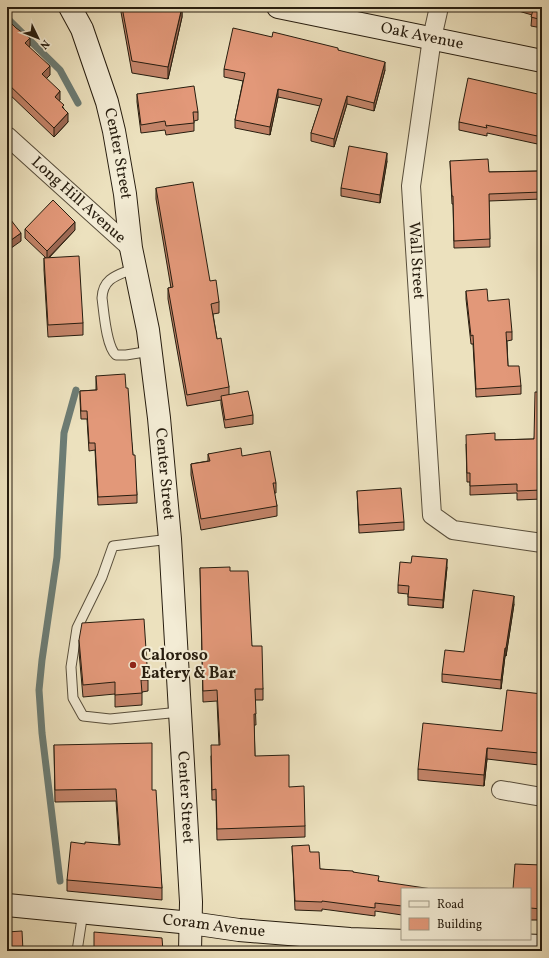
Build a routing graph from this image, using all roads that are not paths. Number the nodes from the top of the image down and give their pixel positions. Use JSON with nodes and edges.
{"nodes":[{"id":1,"x":70,"y":7,"type":"edge"},
{"id":2,"x":278,"y":7,"type":"edge"},
{"id":3,"x":439,"y":7,"type":"edge"},
{"id":4,"x":432,"y":38,"type":"junction"},
{"id":5,"x":542,"y":61,"type":"edge"},
{"id":6,"x":7,"y":136,"type":"edge"},
{"id":7,"x":133,"y":258,"type":"junction"},
{"id":8,"x":151,"y":352,"type":"junction"},
{"id":9,"x":170,"y":539,"type":"junction"},
{"id":10,"x":542,"y":543,"type":"edge"},
{"id":11,"x":180,"y":712,"type":"junction"},
{"id":12,"x":501,"y":790,"type":"dead end"},
{"id":13,"x":542,"y":797,"type":"edge"},
{"id":14,"x":7,"y":905,"type":"edge"},
{"id":15,"x":83,"y":912,"type":"junction"},
{"id":16,"x":191,"y":923,"type":"junction"},
{"id":17,"x":542,"y":946,"type":"edge"},
{"id":18,"x":78,"y":951,"type":"edge"},
{"id":19,"x":190,"y":951,"type":"edge"}],
"edges":[{"from":1,"to":7,"type":"main road","name":"Center Street"},
{"from":2,"to":4,"type":"main road","name":"Oak Avenue"},
{"from":3,"to":4,"type":"street","name":"Wall Street"},
{"from":4,"to":5,"type":"main road","name":"Oak Avenue"},
{"from":4,"to":10,"type":"street","name":"Wall Street"},
{"from":6,"to":7,"type":"street","name":"Long Hill Avenue"},
{"from":7,"to":8,"type":"main road","name":"Center Street"},
{"from":7,"to":8,"type":"lane"},
{"from":8,"to":9,"type":"main road","name":"Center Street"},
{"from":9,"to":11,"type":"main road","name":"Center Street"},
{"from":9,"to":11,"type":"lane"},
{"from":11,"to":16,"type":"main road","name":"Center Street"},
{"from":12,"to":13,"type":"street"},
{"from":14,"to":15,"type":"main road","name":"Coram Avenue"},
{"from":15,"to":16,"type":"main road","name":"Coram Avenue"},
{"from":15,"to":18,"type":"lane"},
{"from":16,"to":17,"type":"main road","name":"Coram Avenue"},
{"from":16,"to":19,"type":"main road","name":"Center Street"}]}
